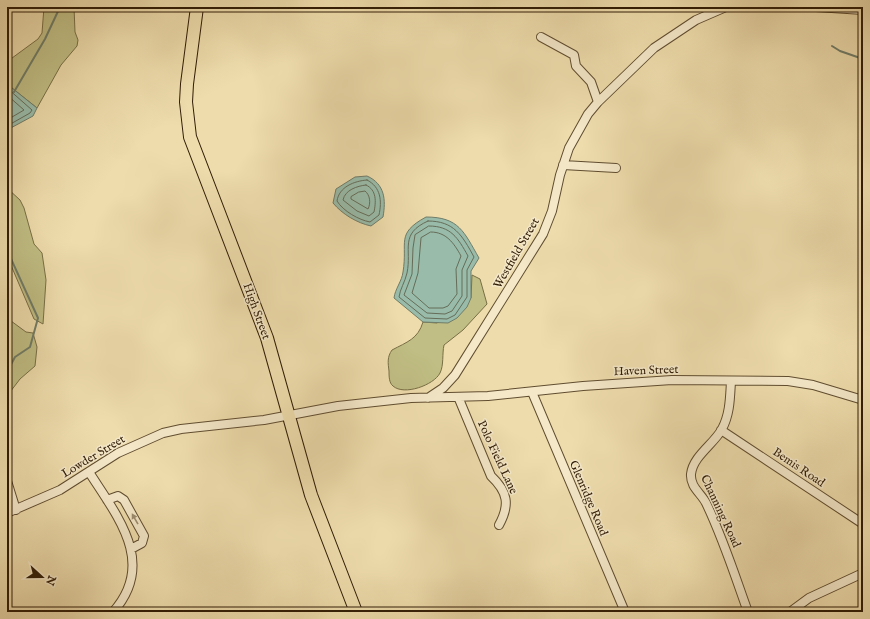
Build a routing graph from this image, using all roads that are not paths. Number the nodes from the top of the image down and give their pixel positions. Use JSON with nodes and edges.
{"nodes":[{"id":1,"x":197,"y":7,"type":"edge"},
{"id":2,"x":726,"y":7,"type":"edge"},
{"id":3,"x":816,"y":7,"type":"edge"},
{"id":4,"x":863,"y":10,"type":"edge"},
{"id":5,"x":541,"y":37,"type":"dead end"},
{"id":6,"x":598,"y":102,"type":"junction"},
{"id":7,"x":563,"y":165,"type":"junction"},
{"id":8,"x":616,"y":168,"type":"dead end"},
{"id":9,"x":731,"y":381,"type":"junction"},
{"id":10,"x":532,"y":392,"type":"junction"},
{"id":11,"x":428,"y":398,"type":"junction"},
{"id":12,"x":459,"y":398,"type":"junction"},
{"id":13,"x":863,"y":400,"type":"edge"},
{"id":14,"x":289,"y":415,"type":"junction"},
{"id":15,"x":721,"y":430,"type":"junction"},
{"id":16,"x":89,"y":472,"type":"junction"},
{"id":17,"x":7,"y":481,"type":"edge"},
{"id":18,"x":107,"y":500,"type":"junction"},
{"id":19,"x":16,"y":510,"type":"junction"},
{"id":20,"x":7,"y":513,"type":"edge"},
{"id":21,"x":863,"y":524,"type":"edge"},
{"id":22,"x":499,"y":525,"type":"dead end"},
{"id":23,"x":131,"y":550,"type":"junction"},
{"id":24,"x":863,"y":573,"type":"edge"},
{"id":25,"x":113,"y":612,"type":"edge"},
{"id":26,"x":356,"y":612,"type":"edge"},
{"id":27,"x":625,"y":612,"type":"edge"},
{"id":28,"x":748,"y":612,"type":"edge"},
{"id":29,"x":790,"y":612,"type":"edge"}],
"edges":[{"from":1,"to":14,"type":"main road","name":"High Street"},
{"from":2,"to":6,"type":"street","name":"Westfield Street"},
{"from":3,"to":4,"type":"street"},
{"from":5,"to":6,"type":"street"},
{"from":6,"to":7,"type":"street","name":"Westfield Street"},
{"from":7,"to":8,"type":"street"},
{"from":7,"to":11,"type":"street","name":"Westfield Street"},
{"from":9,"to":10,"type":"street","name":"Haven Street"},
{"from":9,"to":13,"type":"street","name":"Haven Street"},
{"from":9,"to":15,"type":"street","name":"Channing Road"},
{"from":10,"to":12,"type":"street","name":"Haven Street"},
{"from":10,"to":27,"type":"street","name":"Glenridge Road"},
{"from":11,"to":12,"type":"street","name":"Haven Street"},
{"from":11,"to":14,"type":"street","name":"Westfield Street"},
{"from":12,"to":22,"type":"street","name":"Polo Field Lane"},
{"from":14,"to":16,"type":"street","name":"Lowder Street"},
{"from":14,"to":26,"type":"main road","name":"High Street"},
{"from":15,"to":21,"type":"street","name":"Bemis Road"},
{"from":15,"to":28,"type":"street","name":"Channing Road"},
{"from":16,"to":18,"type":"street"},
{"from":16,"to":19,"type":"street","name":"Lowder Street"},
{"from":17,"to":19,"type":"street"},
{"from":18,"to":23,"type":"street"},
{"from":23,"to":18,"type":"street","one_way":true},
{"from":19,"to":20,"type":"street","name":"Lowder Street"},
{"from":23,"to":25,"type":"street"},
{"from":24,"to":29,"type":"street"}]}
